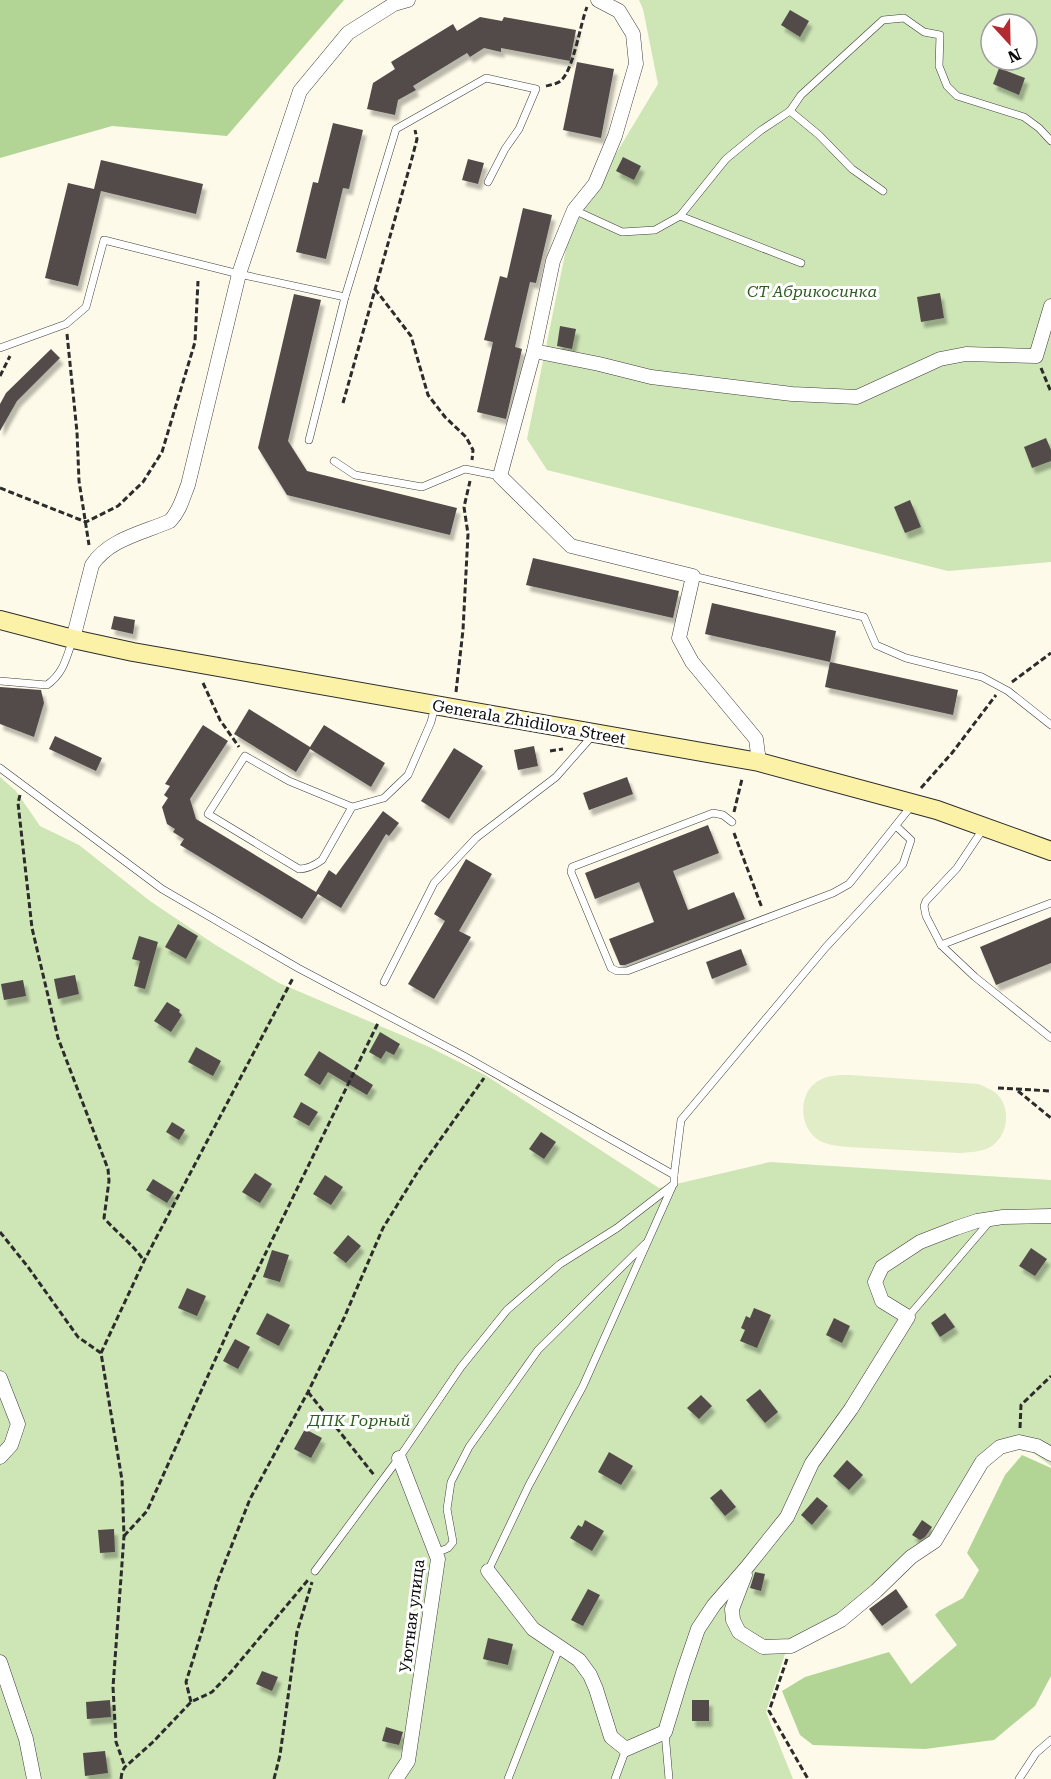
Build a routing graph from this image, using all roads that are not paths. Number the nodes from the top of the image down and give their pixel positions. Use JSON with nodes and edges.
{"nodes":[{"id":1,"x":408,"y":0,"type":"edge"},
{"id":2,"x":598,"y":0,"type":"edge"},
{"id":3,"x":790,"y":111,"type":"junction"},
{"id":4,"x":1051,"y":141,"type":"edge"},
{"id":5,"x":488,"y":182,"type":"dead end"},
{"id":6,"x":883,"y":191,"type":"dead end"},
{"id":7,"x":574,"y":210,"type":"junction"},
{"id":8,"x":680,"y":216,"type":"junction"},
{"id":9,"x":801,"y":263,"type":"dead end"},
{"id":10,"x":239,"y":274,"type":"junction"},
{"id":11,"x":345,"y":297,"type":"junction"},
{"id":12,"x":1051,"y":306,"type":"edge"},
{"id":13,"x":0,"y":348,"type":"edge"},
{"id":14,"x":534,"y":351,"type":"junction"},
{"id":15,"x":309,"y":440,"type":"dead end"},
{"id":16,"x":334,"y":461,"type":"dead end"},
{"id":17,"x":500,"y":476,"type":"junction"},
{"id":18,"x":693,"y":576,"type":"junction"},
{"id":19,"x":0,"y":620,"type":"edge"},
{"id":20,"x":73,"y":639,"type":"junction"},
{"id":21,"x":0,"y":681,"type":"edge"},
{"id":22,"x":435,"y":706,"type":"junction"},
{"id":23,"x":1051,"y":725,"type":"edge"},
{"id":24,"x":594,"y":733,"type":"junction"},
{"id":25,"x":759,"y":762,"type":"junction"},
{"id":26,"x":0,"y":768,"type":"edge"},
{"id":27,"x":916,"y":797,"type":"junction"},
{"id":28,"x":352,"y":807,"type":"junction"},
{"id":29,"x":732,"y":822,"type":"road end"},
{"id":30,"x":896,"y":826,"type":"junction"},
{"id":31,"x":984,"y":826,"type":"junction"},
{"id":32,"x":1051,"y":851,"type":"edge"},
{"id":33,"x":1051,"y":903,"type":"edge"},
{"id":34,"x":941,"y":945,"type":"junction"},
{"id":35,"x":384,"y":982,"type":"dead end"},
{"id":36,"x":1051,"y":1038,"type":"edge"},
{"id":37,"x":674,"y":1175,"type":"junction"},
{"id":38,"x":674,"y":1184,"type":"junction"},
{"id":39,"x":1051,"y":1216,"type":"edge"},
{"id":40,"x":992,"y":1219,"type":"junction"},
{"id":41,"x":649,"y":1240,"type":"junction"},
{"id":42,"x":908,"y":1317,"type":"junction"},
{"id":43,"x":0,"y":1378,"type":"edge"},
{"id":44,"x":1051,"y":1454,"type":"edge"},
{"id":45,"x":0,"y":1457,"type":"edge"},
{"id":46,"x":399,"y":1458,"type":"junction"},
{"id":47,"x":436,"y":1553,"type":"junction"},
{"id":48,"x":747,"y":1567,"type":"junction"},
{"id":49,"x":488,"y":1571,"type":"joint"},
{"id":50,"x":315,"y":1572,"type":"road end"},
{"id":51,"x":560,"y":1646,"type":"junction"},
{"id":52,"x":0,"y":1662,"type":"edge"},
{"id":53,"x":665,"y":1732,"type":"junction"},
{"id":54,"x":1051,"y":1740,"type":"edge"},
{"id":55,"x":626,"y":1749,"type":"junction"},
{"id":56,"x":34,"y":1779,"type":"edge"},
{"id":57,"x":396,"y":1779,"type":"edge"},
{"id":58,"x":508,"y":1779,"type":"edge"},
{"id":59,"x":615,"y":1779,"type":"edge"},
{"id":60,"x":669,"y":1779,"type":"edge"},
{"id":61,"x":1019,"y":1779,"type":"edge"}],
"edges":[{"from":1,"to":10,"type":"street"},
{"from":2,"to":7,"type":"street"},
{"from":3,"to":4,"type":"lane"},
{"from":3,"to":6,"type":"lane"},
{"from":3,"to":8,"type":"lane"},
{"from":5,"to":11,"type":"lane"},
{"from":7,"to":8,"type":"lane"},
{"from":7,"to":14,"type":"street"},
{"from":8,"to":9,"type":"lane"},
{"from":10,"to":11,"type":"lane"},
{"from":10,"to":13,"type":"lane"},
{"from":10,"to":20,"type":"street"},
{"from":11,"to":15,"type":"lane"},
{"from":12,"to":14,"type":"street"},
{"from":14,"to":17,"type":"street"},
{"from":16,"to":17,"type":"lane"},
{"from":17,"to":18,"type":"street"},
{"from":18,"to":23,"type":"lane"},
{"from":18,"to":25,"type":"street"},
{"from":19,"to":20,"type":"main road","name":"Generala Zhidilova Street"},
{"from":20,"to":21,"type":"lane"},
{"from":20,"to":22,"type":"main road","name":"Generala Zhidilova Street"},
{"from":22,"to":24,"type":"main road","name":"Generala Zhidilova Street"},
{"from":22,"to":28,"type":"lane"},
{"from":24,"to":25,"type":"main road","name":"Generala Zhidilova Street"},
{"from":24,"to":35,"type":"lane"},
{"from":25,"to":27,"type":"main road","name":"Generala Zhidilova Street"},
{"from":26,"to":37,"type":"lane"},
{"from":27,"to":30,"type":"lane"},
{"from":27,"to":31,"type":"main road","name":"Generala Zhidilova Street"},
{"from":28,"to":28,"type":"lane"},
{"from":29,"to":30,"type":"lane"},
{"from":30,"to":37,"type":"lane"},
{"from":31,"to":32,"type":"main road","name":"Generala Zhidilova Street"},
{"from":31,"to":34,"type":"lane"},
{"from":33,"to":34,"type":"lane"},
{"from":34,"to":36,"type":"lane"},
{"from":37,"to":38,"type":"lane"},
{"from":38,"to":41,"type":"lane"},
{"from":38,"to":46,"type":"lane"},
{"from":39,"to":40,"type":"street"},
{"from":40,"to":42,"type":"lane"},
{"from":40,"to":42,"type":"street"},
{"from":41,"to":47,"type":"lane"},
{"from":41,"to":49,"type":"lane"},
{"from":42,"to":48,"type":"street"},
{"from":43,"to":45,"type":"street"},
{"from":44,"to":48,"type":"street"},
{"from":46,"to":47,"type":"street","name":"Уютная улица"},
{"from":46,"to":50,"type":"lane"},
{"from":47,"to":57,"type":"street","name":"Уютная улица"},
{"from":48,"to":53,"type":"street"},
{"from":49,"to":51,"type":"street"},
{"from":51,"to":55,"type":"street"},
{"from":51,"to":58,"type":"lane"},
{"from":52,"to":56,"type":"street"},
{"from":53,"to":55,"type":"street"},
{"from":53,"to":60,"type":"lane"},
{"from":54,"to":61,"type":"lane"},
{"from":55,"to":59,"type":"lane"}]}
